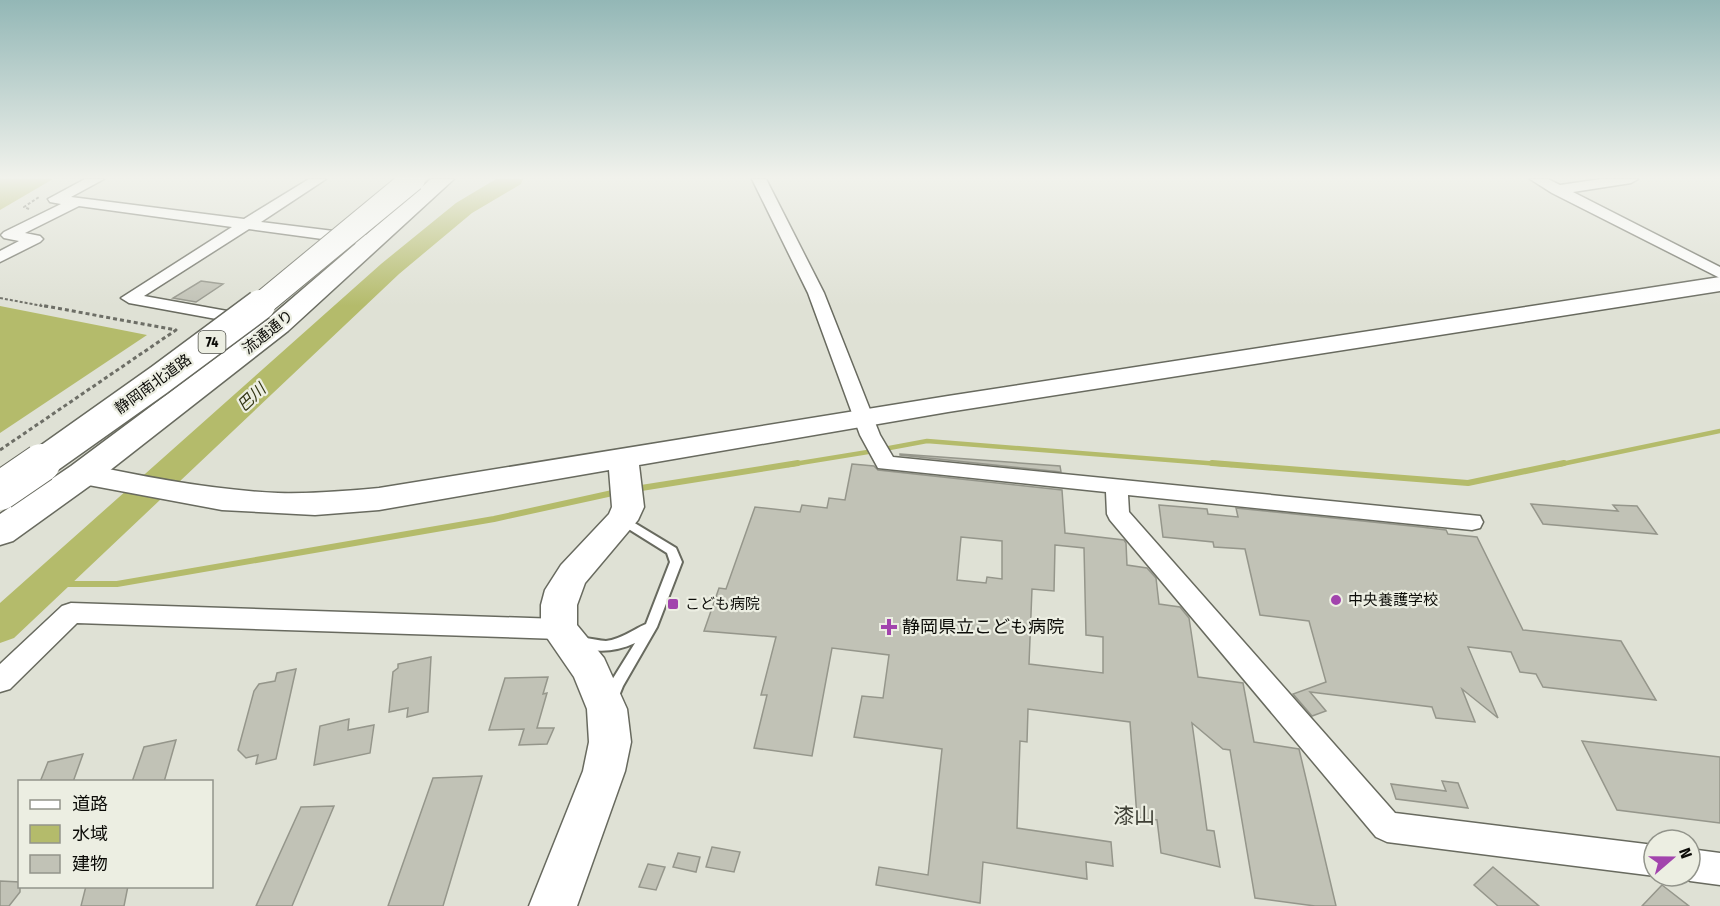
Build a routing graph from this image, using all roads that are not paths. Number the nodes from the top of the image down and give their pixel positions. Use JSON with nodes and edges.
{"nodes":[{"id":1,"x":37,"y":221,"type":"edge"},
{"id":2,"x":219,"y":221,"type":"edge"},
{"id":3,"x":252,"y":221,"type":"edge"},
{"id":4,"x":349,"y":221,"type":"edge"},
{"id":5,"x":357,"y":221,"type":"edge"},
{"id":6,"x":364,"y":221,"type":"edge"},
{"id":7,"x":396,"y":221,"type":"edge"},
{"id":8,"x":780,"y":221,"type":"edge"},
{"id":9,"x":1618,"y":221,"type":"edge"},
{"id":10,"x":246,"y":225,"type":"junction"},
{"id":11,"x":331,"y":236,"type":"junction"},
{"id":12,"x":374,"y":241,"type":"junction"},
{"id":13,"x":0,"y":257,"type":"edge"},
{"id":14,"x":1720,"y":273,"type":"edge"},
{"id":15,"x":1720,"y":284,"type":"edge"},
{"id":16,"x":231,"y":316,"type":"junction"},
{"id":17,"x":278,"y":325,"type":"junction"},
{"id":18,"x":867,"y":427,"type":"junction"},
{"id":19,"x":96,"y":476,"type":"junction"},
{"id":20,"x":0,"y":483,"type":"edge"},
{"id":21,"x":1117,"y":488,"type":"junction"},
{"id":22,"x":0,"y":491,"type":"edge"},
{"id":23,"x":625,"y":491,"type":"junction"},
{"id":24,"x":1472,"y":522,"type":"dead end"},
{"id":25,"x":0,"y":523,"type":"edge"},
{"id":26,"x":0,"y":532,"type":"edge"},
{"id":27,"x":651,"y":627,"type":"junction"},
{"id":28,"x":563,"y":634,"type":"junction"},
{"id":29,"x":0,"y":681,"type":"edge"},
{"id":30,"x":607,"y":709,"type":"junction"},
{"id":31,"x":1642,"y":859,"type":"edge"},
{"id":32,"x":1702,"y":867,"type":"edge"},
{"id":33,"x":1720,"y":869,"type":"edge"},
{"id":34,"x":552,"y":906,"type":"edge"}],
"edges":[{"from":1,"to":13,"type":"street"},
{"from":2,"to":10,"type":"street"},
{"from":3,"to":10,"type":"street"},
{"from":4,"to":11,"type":"street"},
{"from":5,"to":20,"type":"main road","name":"静岡南北道路","number":"74","bridge":true},
{"from":6,"to":22,"type":"main road","name":"静岡南北道路","number":"74","bridge":true},
{"from":7,"to":12,"type":"main road","name":"流通通り","number":"74"},
{"from":8,"to":18,"type":"street"},
{"from":9,"to":14,"type":"street"},
{"from":10,"to":11,"type":"street"},
{"from":10,"to":16,"type":"street"},
{"from":11,"to":12,"type":"street"},
{"from":11,"to":16,"type":"street"},
{"from":12,"to":17,"type":"main road","name":"流通通り","number":"74"},
{"from":15,"to":18,"type":"street"},
{"from":16,"to":17,"type":"street"},
{"from":16,"to":19,"type":"street"},
{"from":17,"to":19,"type":"main road","name":"流通通り","number":"74"},
{"from":18,"to":21,"type":"street"},
{"from":18,"to":23,"type":"street"},
{"from":19,"to":23,"type":"street"},
{"from":19,"to":25,"type":"main road","number":"74"},
{"from":19,"to":26,"type":"main road","number":"74"},
{"from":21,"to":24,"type":"street"},
{"from":21,"to":31,"type":"street"},
{"from":23,"to":27,"type":"lane"},
{"from":23,"to":28,"type":"street"},
{"from":27,"to":28,"type":"lane"},
{"from":27,"to":30,"type":"lane"},
{"from":28,"to":29,"type":"street"},
{"from":28,"to":30,"type":"street"},
{"from":30,"to":34,"type":"street"},
{"from":32,"to":33,"type":"street"}]}
